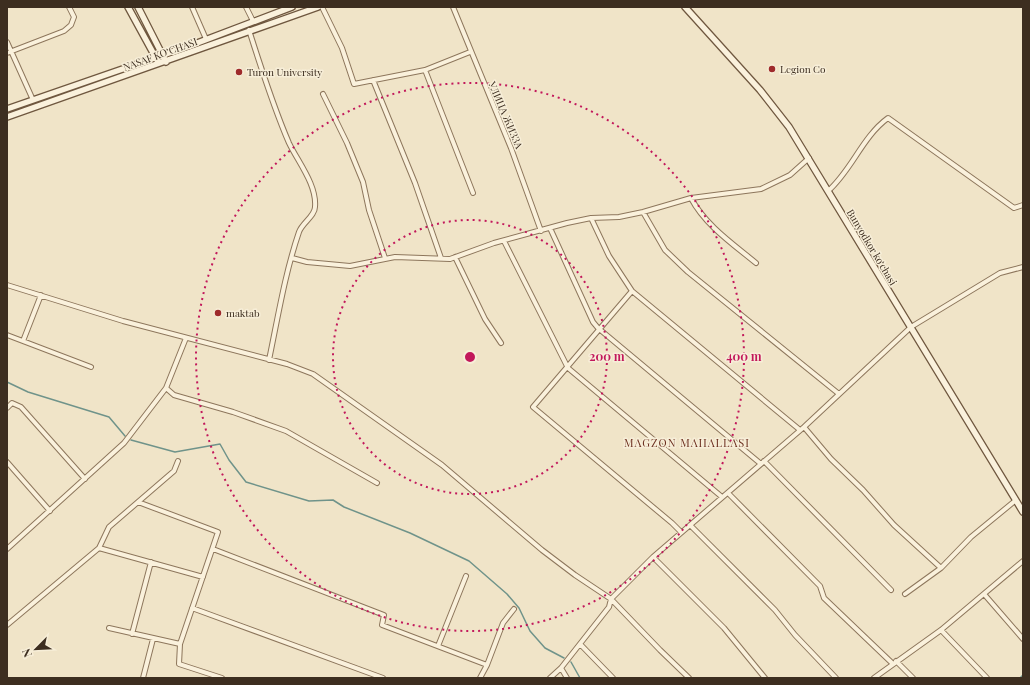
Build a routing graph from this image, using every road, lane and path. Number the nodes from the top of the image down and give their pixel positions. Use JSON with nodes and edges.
{"nodes":[{"id":1,"x":69,"y":7,"type":"edge"},
{"id":2,"x":128,"y":7,"type":"edge"},
{"id":3,"x":138,"y":7,"type":"edge"},
{"id":4,"x":192,"y":7,"type":"edge"},
{"id":5,"x":246,"y":7,"type":"edge"},
{"id":6,"x":292,"y":7,"type":"edge"},
{"id":7,"x":318,"y":7,"type":"edge"},
{"id":8,"x":322,"y":7,"type":"edge"},
{"id":9,"x":453,"y":7,"type":"edge"},
{"id":10,"x":684,"y":7,"type":"edge"},
{"id":11,"x":253,"y":21,"type":"junction"},
{"id":12,"x":249,"y":30,"type":"junction"},
{"id":13,"x":206,"y":40,"type":"junction"},
{"id":14,"x":7,"y":42,"type":"edge"},
{"id":15,"x":9,"y":52,"type":"edge"},
{"id":16,"x":470,"y":52,"type":"junction"},
{"id":17,"x":163,"y":55,"type":"junction"},
{"id":18,"x":156,"y":57,"type":"junction"},
{"id":19,"x":166,"y":62,"type":"junction"},
{"id":20,"x":159,"y":65,"type":"junction"},
{"id":21,"x":425,"y":70,"type":"junction"},
{"id":22,"x":373,"y":80,"type":"junction"},
{"id":23,"x":323,"y":94,"type":"dead end"},
{"id":24,"x":33,"y":100,"type":"junction"},
{"id":25,"x":7,"y":109,"type":"edge"},
{"id":26,"x":7,"y":117,"type":"edge"},
{"id":27,"x":809,"y":158,"type":"junction"},
{"id":28,"x":828,"y":191,"type":"junction"},
{"id":29,"x":473,"y":193,"type":"dead end"},
{"id":30,"x":691,"y":198,"type":"junction"},
{"id":31,"x":1023,"y":205,"type":"edge"},
{"id":32,"x":643,"y":212,"type":"junction"},
{"id":33,"x":591,"y":218,"type":"junction"},
{"id":34,"x":550,"y":228,"type":"junction"},
{"id":35,"x":541,"y":231,"type":"junction"},
{"id":36,"x":504,"y":241,"type":"junction"},
{"id":37,"x":455,"y":257,"type":"junction"},
{"id":38,"x":292,"y":258,"type":"junction"},
{"id":39,"x":385,"y":258,"type":"junction"},
{"id":40,"x":441,"y":258,"type":"junction"},
{"id":41,"x":756,"y":263,"type":"dead end"},
{"id":42,"x":1023,"y":266,"type":"edge"},
{"id":43,"x":7,"y":285,"type":"edge"},
{"id":44,"x":632,"y":291,"type":"junction"},
{"id":45,"x":41,"y":295,"type":"junction"},
{"id":46,"x":910,"y":327,"type":"junction"},
{"id":47,"x":598,"y":328,"type":"junction"},
{"id":48,"x":7,"y":335,"type":"edge"},
{"id":49,"x":186,"y":338,"type":"junction"},
{"id":50,"x":23,"y":341,"type":"junction"},
{"id":51,"x":501,"y":343,"type":"dead end"},
{"id":52,"x":269,"y":360,"type":"junction"},
{"id":53,"x":91,"y":367,"type":"dead end"},
{"id":54,"x":568,"y":368,"type":"junction"},
{"id":55,"x":166,"y":388,"type":"junction"},
{"id":56,"x":840,"y":394,"type":"junction"},
{"id":57,"x":7,"y":408,"type":"edge"},
{"id":58,"x":802,"y":429,"type":"junction"},
{"id":59,"x":178,"y":461,"type":"dead end"},
{"id":60,"x":7,"y":462,"type":"edge"},
{"id":61,"x":763,"y":462,"type":"junction"},
{"id":62,"x":85,"y":479,"type":"junction"},
{"id":63,"x":377,"y":483,"type":"dead end"},
{"id":64,"x":728,"y":493,"type":"junction"},
{"id":65,"x":722,"y":497,"type":"junction"},
{"id":66,"x":1016,"y":500,"type":"junction"},
{"id":67,"x":138,"y":502,"type":"junction"},
{"id":68,"x":50,"y":511,"type":"junction"},
{"id":69,"x":1023,"y":512,"type":"edge"},
{"id":70,"x":690,"y":524,"type":"junction"},
{"id":71,"x":681,"y":532,"type":"junction"},
{"id":72,"x":7,"y":541,"type":"edge"},
{"id":73,"x":9,"y":547,"type":"edge"},
{"id":74,"x":99,"y":548,"type":"junction"},
{"id":75,"x":213,"y":548,"type":"junction"},
{"id":76,"x":653,"y":557,"type":"junction"},
{"id":77,"x":1023,"y":561,"type":"edge"},
{"id":78,"x":151,"y":562,"type":"junction"},
{"id":79,"x":941,"y":568,"type":"junction"},
{"id":80,"x":466,"y":576,"type":"dead end"},
{"id":81,"x":203,"y":577,"type":"junction"},
{"id":82,"x":891,"y":590,"type":"dead end"},
{"id":83,"x":905,"y":594,"type":"dead end"},
{"id":84,"x":984,"y":594,"type":"junction"},
{"id":85,"x":611,"y":599,"type":"junction"},
{"id":86,"x":192,"y":608,"type":"junction"},
{"id":87,"x":514,"y":609,"type":"dead end"},
{"id":88,"x":7,"y":625,"type":"edge"},
{"id":89,"x":109,"y":628,"type":"dead end"},
{"id":90,"x":941,"y":630,"type":"junction"},
{"id":91,"x":132,"y":634,"type":"junction"},
{"id":92,"x":153,"y":639,"type":"junction"},
{"id":93,"x":1023,"y":639,"type":"edge"},
{"id":94,"x":180,"y":644,"type":"junction"},
{"id":95,"x":580,"y":644,"type":"junction"},
{"id":96,"x":438,"y":646,"type":"junction"},
{"id":97,"x":894,"y":662,"type":"junction"},
{"id":98,"x":487,"y":665,"type":"junction"},
{"id":99,"x":561,"y":668,"type":"junction"},
{"id":100,"x":143,"y":678,"type":"edge"},
{"id":101,"x":222,"y":678,"type":"edge"},
{"id":102,"x":383,"y":678,"type":"edge"},
{"id":103,"x":480,"y":678,"type":"edge"},
{"id":104,"x":550,"y":678,"type":"edge"},
{"id":105,"x":566,"y":678,"type":"edge"},
{"id":106,"x":613,"y":678,"type":"edge"},
{"id":107,"x":690,"y":678,"type":"edge"},
{"id":108,"x":765,"y":678,"type":"edge"},
{"id":109,"x":836,"y":678,"type":"edge"},
{"id":110,"x":874,"y":678,"type":"edge"},
{"id":111,"x":913,"y":678,"type":"edge"},
{"id":112,"x":987,"y":678,"type":"edge"}],
"edges":[{"from":1,"to":15,"type":"street"},
{"from":2,"to":18,"type":"main road"},
{"from":3,"to":17,"type":"main road"},
{"from":4,"to":13,"type":"street"},
{"from":5,"to":11,"type":"street"},
{"from":6,"to":11,"type":"main road","name":"NASAF KO‘CHASI"},
{"from":7,"to":12,"type":"main road","name":"NASAF KO‘CHASI"},
{"from":8,"to":22,"type":"street"},
{"from":9,"to":16,"type":"street","name":"УЛИЦА ЖИЗЗА"},
{"from":10,"to":27,"type":"main road","name":"Bunyodkor koʻchasi"},
{"from":11,"to":13,"type":"main road","name":"NASAF KO‘CHASI"},
{"from":12,"to":19,"type":"main road","name":"NASAF KO‘CHASI"},
{"from":12,"to":38,"type":"street"},
{"from":13,"to":17,"type":"main road","name":"NASAF KO‘CHASI"},
{"from":14,"to":15,"type":"street"},
{"from":15,"to":24,"type":"street"},
{"from":16,"to":21,"type":"street"},
{"from":16,"to":35,"type":"street","name":"УЛИЦА ЖИЗЗА"},
{"from":17,"to":18,"type":"main road","name":"NASAF KO‘CHASI"},
{"from":17,"to":19,"type":"main road"},
{"from":18,"to":20,"type":"main road"},
{"from":18,"to":24,"type":"main road","name":"NASAF KO‘CHASI"},
{"from":19,"to":20,"type":"main road","name":"NASAF KO‘CHASI"},
{"from":20,"to":26,"type":"main road","name":"NASAF KO‘CHASI"},
{"from":21,"to":22,"type":"street"},
{"from":21,"to":29,"type":"street"},
{"from":22,"to":40,"type":"street"},
{"from":23,"to":39,"type":"street"},
{"from":24,"to":25,"type":"main road","name":"NASAF KO‘CHASI"},
{"from":27,"to":28,"type":"main road","name":"Bunyodkor koʻchasi"},
{"from":27,"to":30,"type":"street"},
{"from":28,"to":31,"type":"street"},
{"from":28,"to":46,"type":"main road","name":"Bunyodkor koʻchasi"},
{"from":30,"to":32,"type":"street"},
{"from":30,"to":41,"type":"street"},
{"from":32,"to":33,"type":"street"},
{"from":32,"to":56,"type":"street"},
{"from":33,"to":34,"type":"street"},
{"from":33,"to":44,"type":"street"},
{"from":34,"to":35,"type":"street"},
{"from":34,"to":47,"type":"street"},
{"from":35,"to":36,"type":"street"},
{"from":36,"to":37,"type":"street"},
{"from":36,"to":54,"type":"street"},
{"from":37,"to":40,"type":"street"},
{"from":37,"to":51,"type":"street"},
{"from":38,"to":39,"type":"street"},
{"from":38,"to":52,"type":"street"},
{"from":39,"to":40,"type":"street"},
{"from":42,"to":46,"type":"street"},
{"from":43,"to":45,"type":"street"},
{"from":44,"to":47,"type":"street"},
{"from":44,"to":58,"type":"street"},
{"from":45,"to":49,"type":"street"},
{"from":45,"to":50,"type":"street"},
{"from":46,"to":56,"type":"street"},
{"from":46,"to":66,"type":"main road","name":"Bunyodkor koʻchasi"},
{"from":47,"to":54,"type":"street"},
{"from":47,"to":61,"type":"street"},
{"from":48,"to":50,"type":"street"},
{"from":49,"to":52,"type":"street"},
{"from":49,"to":55,"type":"street"},
{"from":50,"to":53,"type":"street"},
{"from":52,"to":85,"type":"street"},
{"from":54,"to":65,"type":"street"},
{"from":54,"to":71,"type":"street"},
{"from":55,"to":62,"type":"street"},
{"from":55,"to":63,"type":"street"},
{"from":56,"to":58,"type":"street"},
{"from":57,"to":62,"type":"street"},
{"from":58,"to":61,"type":"street"},
{"from":58,"to":79,"type":"street"},
{"from":59,"to":67,"type":"street"},
{"from":60,"to":68,"type":"street"},
{"from":61,"to":64,"type":"street"},
{"from":61,"to":82,"type":"street"},
{"from":62,"to":68,"type":"street"},
{"from":64,"to":65,"type":"street"},
{"from":64,"to":97,"type":"street"},
{"from":65,"to":70,"type":"street"},
{"from":66,"to":69,"type":"main road","name":"Bunyodkor koʻchasi"},
{"from":66,"to":79,"type":"street"},
{"from":67,"to":74,"type":"street"},
{"from":67,"to":75,"type":"street"},
{"from":68,"to":73,"type":"street"},
{"from":70,"to":71,"type":"street"},
{"from":70,"to":109,"type":"street"},
{"from":71,"to":76,"type":"street"},
{"from":72,"to":73,"type":"street"},
{"from":74,"to":78,"type":"street"},
{"from":74,"to":88,"type":"street"},
{"from":75,"to":81,"type":"street"},
{"from":75,"to":96,"type":"street"},
{"from":76,"to":85,"type":"street"},
{"from":76,"to":108,"type":"street"},
{"from":77,"to":84,"type":"street"},
{"from":78,"to":81,"type":"street"},
{"from":78,"to":91,"type":"street"},
{"from":79,"to":83,"type":"street"},
{"from":80,"to":96,"type":"street"},
{"from":81,"to":86,"type":"street"},
{"from":84,"to":90,"type":"street"},
{"from":84,"to":93,"type":"street"},
{"from":85,"to":95,"type":"street"},
{"from":85,"to":107,"type":"street"},
{"from":86,"to":94,"type":"street"},
{"from":86,"to":102,"type":"street"},
{"from":87,"to":98,"type":"street"},
{"from":89,"to":91,"type":"street"},
{"from":90,"to":97,"type":"street"},
{"from":90,"to":112,"type":"street"},
{"from":91,"to":92,"type":"street"},
{"from":92,"to":94,"type":"street"},
{"from":92,"to":100,"type":"street"},
{"from":94,"to":101,"type":"street"},
{"from":95,"to":99,"type":"street"},
{"from":95,"to":106,"type":"street"},
{"from":96,"to":98,"type":"street"},
{"from":97,"to":110,"type":"street"},
{"from":97,"to":111,"type":"street"},
{"from":98,"to":103,"type":"street"},
{"from":99,"to":104,"type":"street"},
{"from":99,"to":105,"type":"street"}]}
